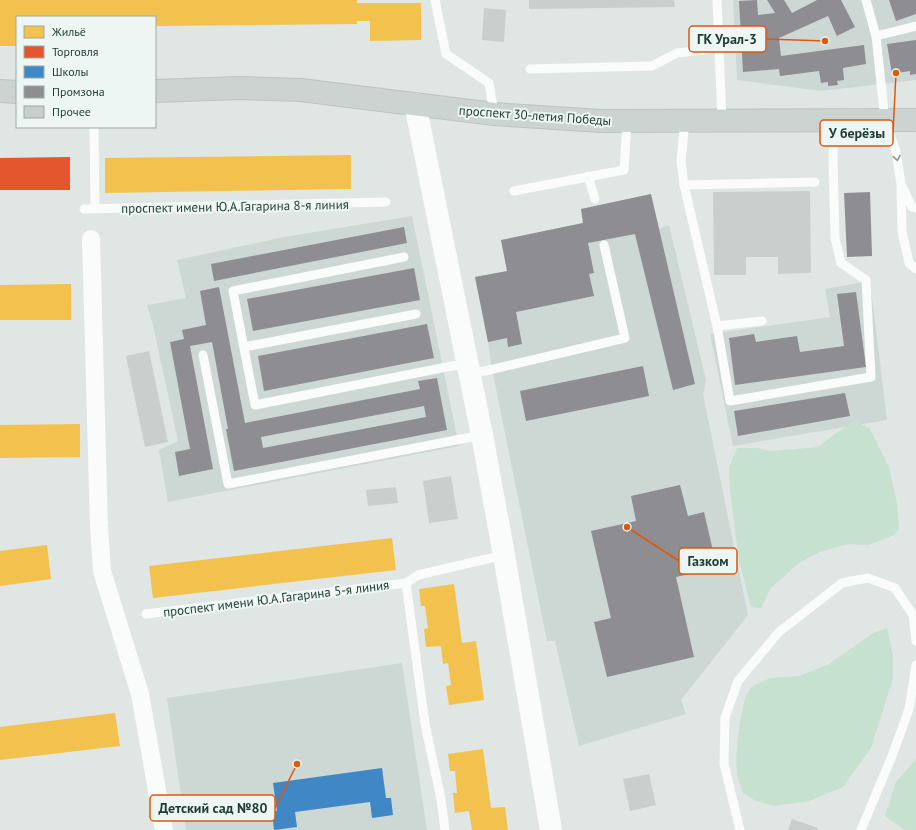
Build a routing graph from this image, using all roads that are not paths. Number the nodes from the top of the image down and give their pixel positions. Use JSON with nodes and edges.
{"nodes":[{"id":1,"x":435,"y":0,"type":"edge"},
{"id":2,"x":717,"y":0,"type":"edge"},
{"id":3,"x":866,"y":0,"type":"edge"},
{"id":4,"x":916,"y":26,"type":"edge"},
{"id":5,"x":876,"y":36,"type":"junction"},
{"id":6,"x":719,"y":48,"type":"junction"},
{"id":7,"x":530,"y":69,"type":"dead end"},
{"id":8,"x":156,"y":90,"type":"edge"},
{"id":9,"x":0,"y":91,"type":"edge"},
{"id":10,"x":16,"y":92,"type":"edge"},
{"id":11,"x":415,"y":104,"type":"junction"},
{"id":12,"x":494,"y":114,"type":"junction"},
{"id":13,"x":916,"y":120,"type":"edge"},
{"id":14,"x":627,"y":121,"type":"junction"},
{"id":15,"x":685,"y":121,"type":"junction"},
{"id":16,"x":722,"y":121,"type":"junction"},
{"id":17,"x":834,"y":121,"type":"junction"},
{"id":18,"x":884,"y":121,"type":"junction"},
{"id":19,"x":94,"y":128,"type":"edge"},
{"id":20,"x":588,"y":176,"type":"junction"},
{"id":21,"x":815,"y":182,"type":"dead end"},
{"id":22,"x":901,"y":184,"type":"junction"},
{"id":23,"x":684,"y":185,"type":"junction"},
{"id":24,"x":514,"y":191,"type":"dead end"},
{"id":25,"x":594,"y":199,"type":"dead end"},
{"id":26,"x":386,"y":202,"type":"dead end"},
{"id":27,"x":916,"y":208,"type":"edge"},
{"id":28,"x":84,"y":209,"type":"dead end"},
{"id":29,"x":95,"y":209,"type":"junction"},
{"id":30,"x":91,"y":239,"type":"dead end"},
{"id":31,"x":604,"y":246,"type":"dead end"},
{"id":32,"x":404,"y":257,"type":"dead end"},
{"id":33,"x":916,"y":269,"type":"edge"},
{"id":34,"x":416,"y":314,"type":"dead end"},
{"id":35,"x":762,"y":321,"type":"dead end"},
{"id":36,"x":717,"y":326,"type":"junction"},
{"id":37,"x":244,"y":347,"type":"junction"},
{"id":38,"x":203,"y":355,"type":"dead end"},
{"id":39,"x":468,"y":368,"type":"junction"},
{"id":40,"x":482,"y":435,"type":"junction"},
{"id":41,"x":504,"y":555,"type":"junction"},
{"id":42,"x":406,"y":583,"type":"junction"},
{"id":43,"x":146,"y":614,"type":"dead end"},
{"id":44,"x":916,"y":641,"type":"edge"},
{"id":45,"x":916,"y":665,"type":"edge"},
{"id":46,"x":164,"y":830,"type":"edge"},
{"id":47,"x":445,"y":830,"type":"edge"},
{"id":48,"x":551,"y":830,"type":"edge"},
{"id":49,"x":740,"y":830,"type":"edge"},
{"id":50,"x":861,"y":830,"type":"edge"}],
"edges":[{"from":1,"to":12,"type":"lane"},
{"from":2,"to":6,"type":"lane"},
{"from":3,"to":5,"type":"lane"},
{"from":4,"to":5,"type":"lane"},
{"from":5,"to":18,"type":"lane"},
{"from":6,"to":7,"type":"lane"},
{"from":6,"to":16,"type":"lane"},
{"from":8,"to":11,"type":"main road","name":"проспект 30-летия Победы"},
{"from":9,"to":10,"type":"main road"},
{"from":11,"to":12,"type":"main road","name":"проспект 30-летия Победы"},
{"from":11,"to":39,"type":"street"},
{"from":12,"to":14,"type":"main road","name":"проспект 30-летия Победы"},
{"from":13,"to":18,"type":"main road","name":"проспект 30-летия Победы"},
{"from":14,"to":15,"type":"main road","name":"проспект 30-летия Победы"},
{"from":14,"to":20,"type":"lane"},
{"from":15,"to":16,"type":"main road","name":"проспект 30-летия Победы"},
{"from":15,"to":23,"type":"lane"},
{"from":16,"to":17,"type":"main road","name":"проспект 30-летия Победы"},
{"from":17,"to":18,"type":"main road","name":"проспект 30-летия Победы"},
{"from":17,"to":36,"type":"lane"},
{"from":18,"to":22,"type":"lane","one_way":true},
{"from":19,"to":29,"type":"lane"},
{"from":20,"to":24,"type":"lane"},
{"from":20,"to":25,"type":"lane"},
{"from":21,"to":23,"type":"lane"},
{"from":22,"to":27,"type":"lane"},
{"from":22,"to":33,"type":"lane"},
{"from":23,"to":36,"type":"lane"},
{"from":26,"to":29,"type":"lane","name":"проспект имени Ю.А.Гагарина 8-я линия"},
{"from":28,"to":29,"type":"lane","name":"проспект имени Ю.А.Гагарина 8-я линия"},
{"from":30,"to":46,"type":"street"},
{"from":31,"to":39,"type":"lane"},
{"from":32,"to":37,"type":"lane"},
{"from":34,"to":37,"type":"lane"},
{"from":35,"to":36,"type":"lane"},
{"from":37,"to":39,"type":"lane"},
{"from":38,"to":40,"type":"lane"},
{"from":39,"to":40,"type":"street"},
{"from":40,"to":41,"type":"street"},
{"from":41,"to":42,"type":"lane","name":"проспект имени Ю.А.Гагарина 5-я линия"},
{"from":41,"to":48,"type":"street"},
{"from":42,"to":43,"type":"lane","name":"проспект имени Ю.А.Гагарина 5-я линия"},
{"from":42,"to":47,"type":"lane","name":"проспект имени Ю.А.Гагарина 5-я линия"},
{"from":44,"to":49,"type":"lane"},
{"from":45,"to":50,"type":"lane"}]}
